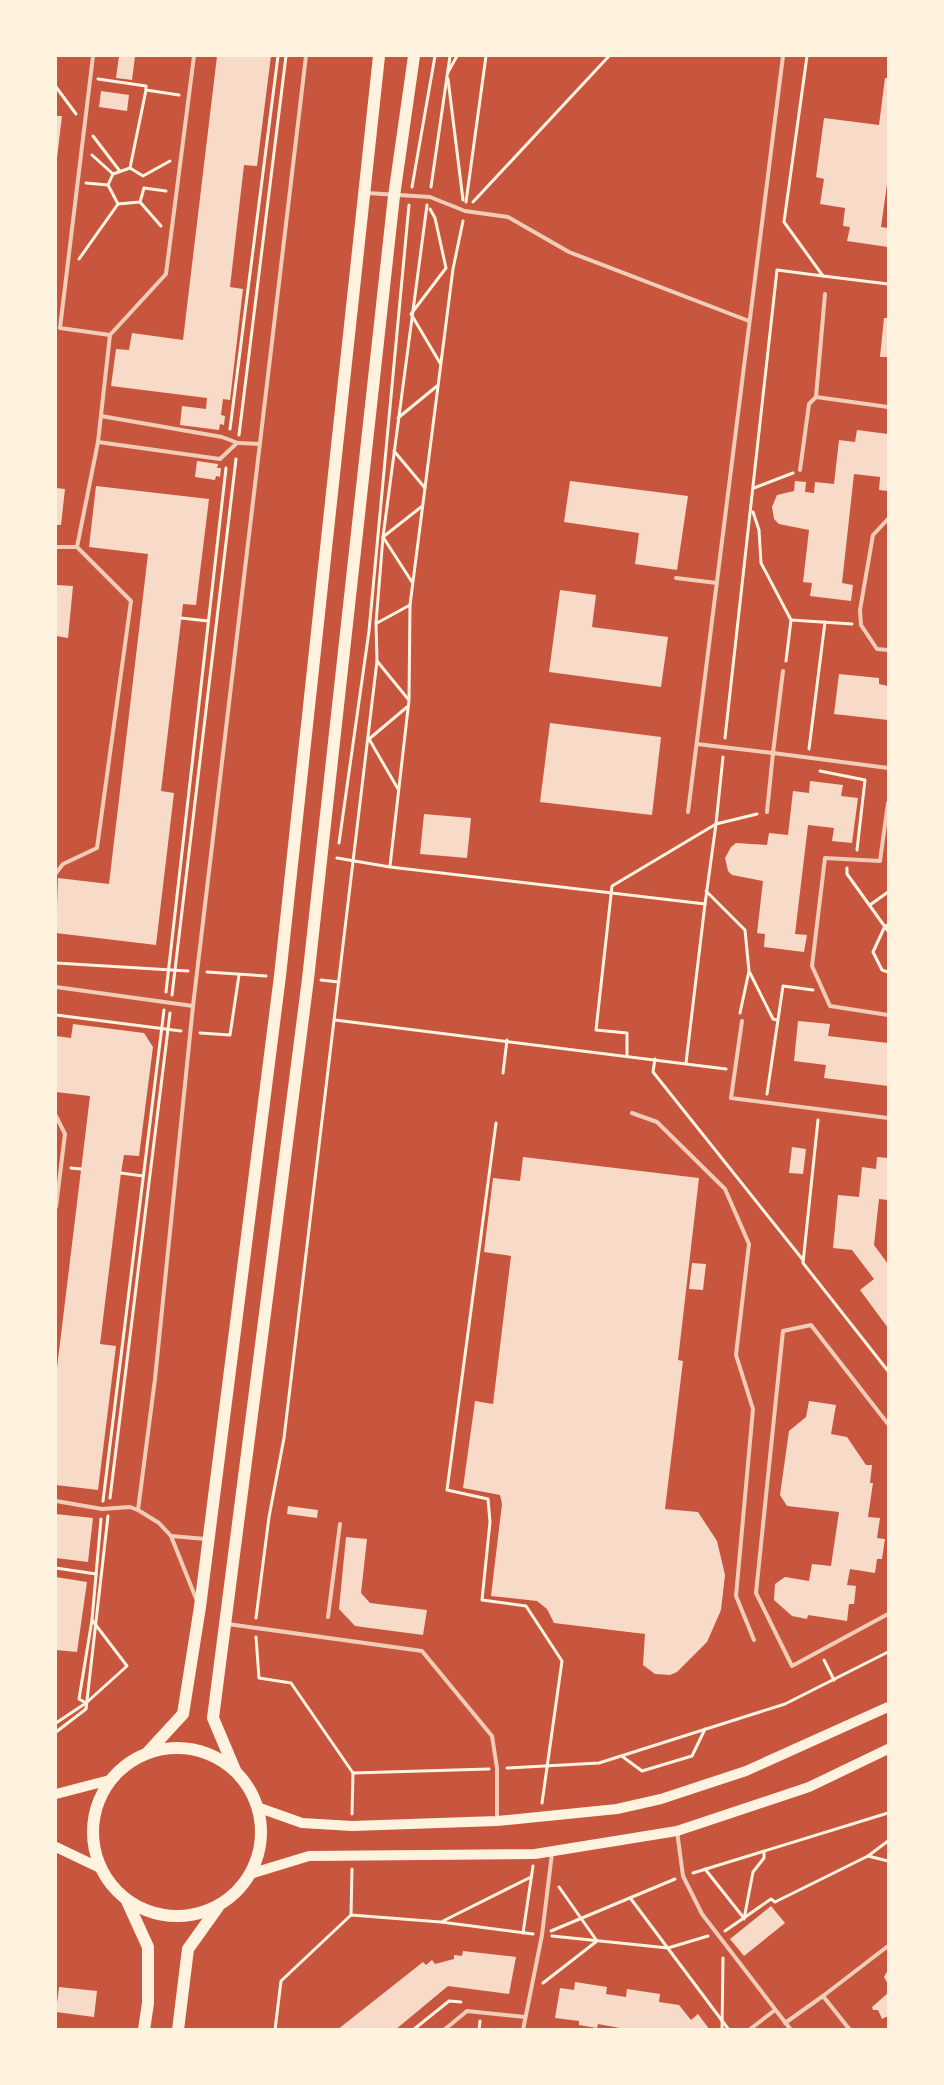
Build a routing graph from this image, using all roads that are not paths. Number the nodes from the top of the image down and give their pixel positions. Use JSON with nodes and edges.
{"nodes":[{"id":1,"x":93,"y":56,"type":"edge"},
{"id":2,"x":194,"y":56,"type":"edge"},
{"id":3,"x":306,"y":56,"type":"edge"},
{"id":4,"x":379,"y":56,"type":"edge"},
{"id":5,"x":414,"y":56,"type":"edge"},
{"id":6,"x":783,"y":56,"type":"edge"},
{"id":7,"x":364,"y":193,"type":"junction"},
{"id":8,"x":394,"y":196,"type":"junction"},
{"id":9,"x":825,"y":294,"type":"dead end"},
{"id":10,"x":749,"y":321,"type":"junction"},
{"id":11,"x":110,"y":335,"type":"junction"},
{"id":12,"x":816,"y":397,"type":"junction"},
{"id":13,"x":888,"y":407,"type":"edge"},
{"id":14,"x":101,"y":416,"type":"junction"},
{"id":15,"x":98,"y":442,"type":"junction"},
{"id":16,"x":238,"y":443,"type":"junction"},
{"id":17,"x":259,"y":444,"type":"junction"},
{"id":18,"x":800,"y":470,"type":"road end"},
{"id":19,"x":888,"y":519,"type":"edge"},
{"id":20,"x":56,"y":547,"type":"edge"},
{"id":21,"x":76,"y":547,"type":"junction"},
{"id":22,"x":676,"y":578,"type":"dead end"},
{"id":23,"x":717,"y":583,"type":"junction"},
{"id":24,"x":888,"y":650,"type":"edge"},
{"id":25,"x":783,"y":671,"type":"road end"},
{"id":26,"x":697,"y":744,"type":"junction"},
{"id":27,"x":772,"y":753,"type":"junction"},
{"id":28,"x":888,"y":768,"type":"edge"},
{"id":29,"x":888,"y":803,"type":"edge"},
{"id":30,"x":767,"y":812,"type":"road end"},
{"id":31,"x":688,"y":813,"type":"dead end"},
{"id":32,"x":56,"y":873,"type":"edge"},
{"id":33,"x":56,"y":987,"type":"edge"},
{"id":34,"x":193,"y":1006,"type":"junction"},
{"id":35,"x":888,"y":1015,"type":"edge"},
{"id":36,"x":742,"y":1021,"type":"road end"},
{"id":37,"x":632,"y":1113,"type":"dead end"},
{"id":38,"x":56,"y":1116,"type":"edge"},
{"id":39,"x":888,"y":1118,"type":"edge"},
{"id":40,"x":56,"y":1208,"type":"edge"},
{"id":41,"x":888,"y":1424,"type":"edge"},
{"id":42,"x":56,"y":1501,"type":"edge"},
{"id":43,"x":138,"y":1510,"type":"junction"},
{"id":44,"x":340,"y":1524,"type":"dead end"},
{"id":45,"x":171,"y":1536,"type":"junction"},
{"id":46,"x":207,"y":1539,"type":"junction"},
{"id":47,"x":200,"y":1607,"type":"junction"},
{"id":48,"x":888,"y":1614,"type":"edge"},
{"id":49,"x":328,"y":1617,"type":"dead end"},
{"id":50,"x":225,"y":1624,"type":"junction"},
{"id":51,"x":754,"y":1640,"type":"dead end"},
{"id":52,"x":888,"y":1707,"type":"edge"},
{"id":53,"x":888,"y":1749,"type":"edge"},
{"id":54,"x":148,"y":1752,"type":"junction"},
{"id":55,"x":235,"y":1770,"type":"junction"},
{"id":56,"x":110,"y":1780,"type":"junction"},
{"id":57,"x":56,"y":1794,"type":"edge"},
{"id":58,"x":257,"y":1807,"type":"junction"},
{"id":59,"x":497,"y":1821,"type":"junction"},
{"id":60,"x":677,"y":1831,"type":"junction"},
{"id":61,"x":56,"y":1846,"type":"edge"},
{"id":62,"x":552,"y":1851,"type":"junction"},
{"id":63,"x":100,"y":1868,"type":"junction"},
{"id":64,"x":250,"y":1874,"type":"junction"},
{"id":65,"x":127,"y":1901,"type":"junction"},
{"id":66,"x":218,"y":1907,"type":"junction"},
{"id":67,"x":888,"y":1946,"type":"edge"},
{"id":68,"x":823,"y":1996,"type":"junction"},
{"id":69,"x":776,"y":2010,"type":"junction"},
{"id":70,"x":525,"y":2017,"type":"junction"},
{"id":71,"x":785,"y":2023,"type":"junction"},
{"id":72,"x":144,"y":2030,"type":"edge"},
{"id":73,"x":178,"y":2030,"type":"edge"},
{"id":74,"x":444,"y":2030,"type":"edge"},
{"id":75,"x":523,"y":2030,"type":"edge"},
{"id":76,"x":749,"y":2030,"type":"edge"},
{"id":77,"x":790,"y":2030,"type":"edge"},
{"id":78,"x":850,"y":2030,"type":"edge"}],
"edges":[{"from":1,"to":11,"type":"lane"},
{"from":2,"to":11,"type":"lane"},
{"from":3,"to":17,"type":"lane"},
{"from":4,"to":7,"type":"main road"},
{"from":5,"to":8,"type":"main road"},
{"from":6,"to":10,"type":"lane"},
{"from":7,"to":8,"type":"lane"},
{"from":7,"to":46,"type":"main road"},
{"from":8,"to":10,"type":"lane"},
{"from":8,"to":50,"type":"main road"},
{"from":9,"to":12,"type":"lane"},
{"from":10,"to":23,"type":"lane"},
{"from":11,"to":14,"type":"lane"},
{"from":12,"to":13,"type":"lane"},
{"from":12,"to":18,"type":"lane"},
{"from":14,"to":15,"type":"lane"},
{"from":14,"to":16,"type":"lane"},
{"from":15,"to":16,"type":"lane"},
{"from":15,"to":21,"type":"lane"},
{"from":16,"to":17,"type":"lane"},
{"from":17,"to":34,"type":"lane"},
{"from":19,"to":24,"type":"lane"},
{"from":20,"to":21,"type":"lane"},
{"from":21,"to":32,"type":"lane"},
{"from":22,"to":23,"type":"lane"},
{"from":23,"to":26,"type":"lane"},
{"from":25,"to":27,"type":"lane"},
{"from":26,"to":27,"type":"lane"},
{"from":26,"to":31,"type":"lane"},
{"from":27,"to":28,"type":"lane"},
{"from":27,"to":30,"type":"lane"},
{"from":29,"to":35,"type":"lane"},
{"from":33,"to":34,"type":"lane"},
{"from":34,"to":43,"type":"lane"},
{"from":36,"to":39,"type":"lane"},
{"from":37,"to":51,"type":"lane"},
{"from":38,"to":40,"type":"lane"},
{"from":41,"to":48,"type":"lane"},
{"from":42,"to":43,"type":"lane"},
{"from":43,"to":45,"type":"lane"},
{"from":44,"to":49,"type":"lane"},
{"from":45,"to":46,"type":"lane"},
{"from":45,"to":47,"type":"lane"},
{"from":46,"to":47,"type":"main road"},
{"from":47,"to":54,"type":"main road"},
{"from":50,"to":55,"type":"main road"},
{"from":50,"to":59,"type":"lane"},
{"from":52,"to":59,"type":"main road"},
{"from":53,"to":60,"type":"main road"},
{"from":54,"to":55,"type":"main road"},
{"from":54,"to":56,"type":"main road"},
{"from":55,"to":58,"type":"main road"},
{"from":56,"to":57,"type":"main road"},
{"from":56,"to":63,"type":"main road"},
{"from":58,"to":59,"type":"main road"},
{"from":58,"to":64,"type":"main road"},
{"from":60,"to":62,"type":"main road"},
{"from":60,"to":69,"type":"lane"},
{"from":61,"to":63,"type":"main road"},
{"from":62,"to":64,"type":"main road"},
{"from":62,"to":70,"type":"lane"},
{"from":63,"to":65,"type":"main road"},
{"from":64,"to":66,"type":"main road"},
{"from":65,"to":66,"type":"main road"},
{"from":65,"to":72,"type":"main road"},
{"from":66,"to":73,"type":"main road"},
{"from":67,"to":68,"type":"lane"},
{"from":68,"to":71,"type":"lane"},
{"from":68,"to":78,"type":"lane"},
{"from":69,"to":71,"type":"lane"},
{"from":69,"to":76,"type":"lane"},
{"from":70,"to":74,"type":"lane"},
{"from":70,"to":75,"type":"lane"},
{"from":71,"to":77,"type":"lane"}]}
